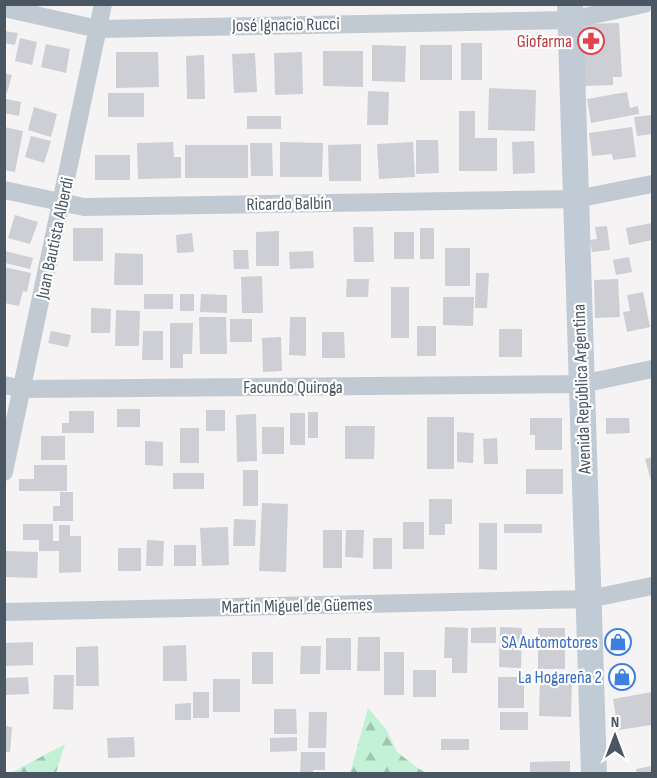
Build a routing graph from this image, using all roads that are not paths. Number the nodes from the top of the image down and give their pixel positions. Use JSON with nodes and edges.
{"nodes":[{"id":1,"x":103,"y":4,"type":"edge"},
{"id":2,"x":644,"y":4,"type":"edge"},
{"id":3,"x":4,"y":8,"type":"edge"},
{"id":4,"x":570,"y":12,"type":"edge"},
{"id":5,"x":98,"y":29,"type":"junction"},
{"id":6,"x":652,"y":184,"type":"edge"},
{"id":7,"x":4,"y":190,"type":"edge"},
{"id":8,"x":576,"y":199,"type":"junction"},
{"id":9,"x":63,"y":204,"type":"junction"},
{"id":10,"x":652,"y":369,"type":"edge"},
{"id":11,"x":582,"y":384,"type":"junction"},
{"id":12,"x":4,"y":385,"type":"edge"},
{"id":13,"x":23,"y":389,"type":"junction"},
{"id":14,"x":4,"y":472,"type":"edge"},
{"id":15,"x":652,"y":586,"type":"edge"},
{"id":16,"x":589,"y":599,"type":"junction"},
{"id":17,"x":4,"y":612,"type":"edge"},
{"id":18,"x":594,"y":774,"type":"edge"}],
"edges":[{"from":1,"to":5,"type":"street","name":"Juan Bautista Alberdi"},
{"from":2,"to":4,"type":"street","name":"José Ignacio Rucci"},
{"from":3,"to":5,"type":"street","name":"José Ignacio Rucci"},
{"from":4,"to":5,"type":"street","name":"José Ignacio Rucci"},
{"from":4,"to":8,"type":"main road","name":"Avenida República Argentina"},
{"from":5,"to":9,"type":"street","name":"Juan Bautista Alberdi"},
{"from":6,"to":8,"type":"street","name":"Ricardo Balbín"},
{"from":7,"to":9,"type":"street","name":"Ricardo Balbín"},
{"from":8,"to":9,"type":"street","name":"Ricardo Balbín"},
{"from":8,"to":11,"type":"main road","name":"Avenida República Argentina"},
{"from":9,"to":13,"type":"street","name":"Juan Bautista Alberdi"},
{"from":10,"to":11,"type":"street","name":"Facundo Quiroga"},
{"from":11,"to":13,"type":"street","name":"Facundo Quiroga"},
{"from":11,"to":16,"type":"main road","name":"Avenida República Argentina"},
{"from":12,"to":13,"type":"street","name":"Facundo Quiroga"},
{"from":13,"to":14,"type":"street","name":"Juan Bautista Alberdi"},
{"from":15,"to":16,"type":"street","name":"Martín Miguel de Güemes"},
{"from":16,"to":17,"type":"street","name":"Martín Miguel de Güemes"},
{"from":16,"to":18,"type":"main road","name":"Avenida República Argentina"}]}
